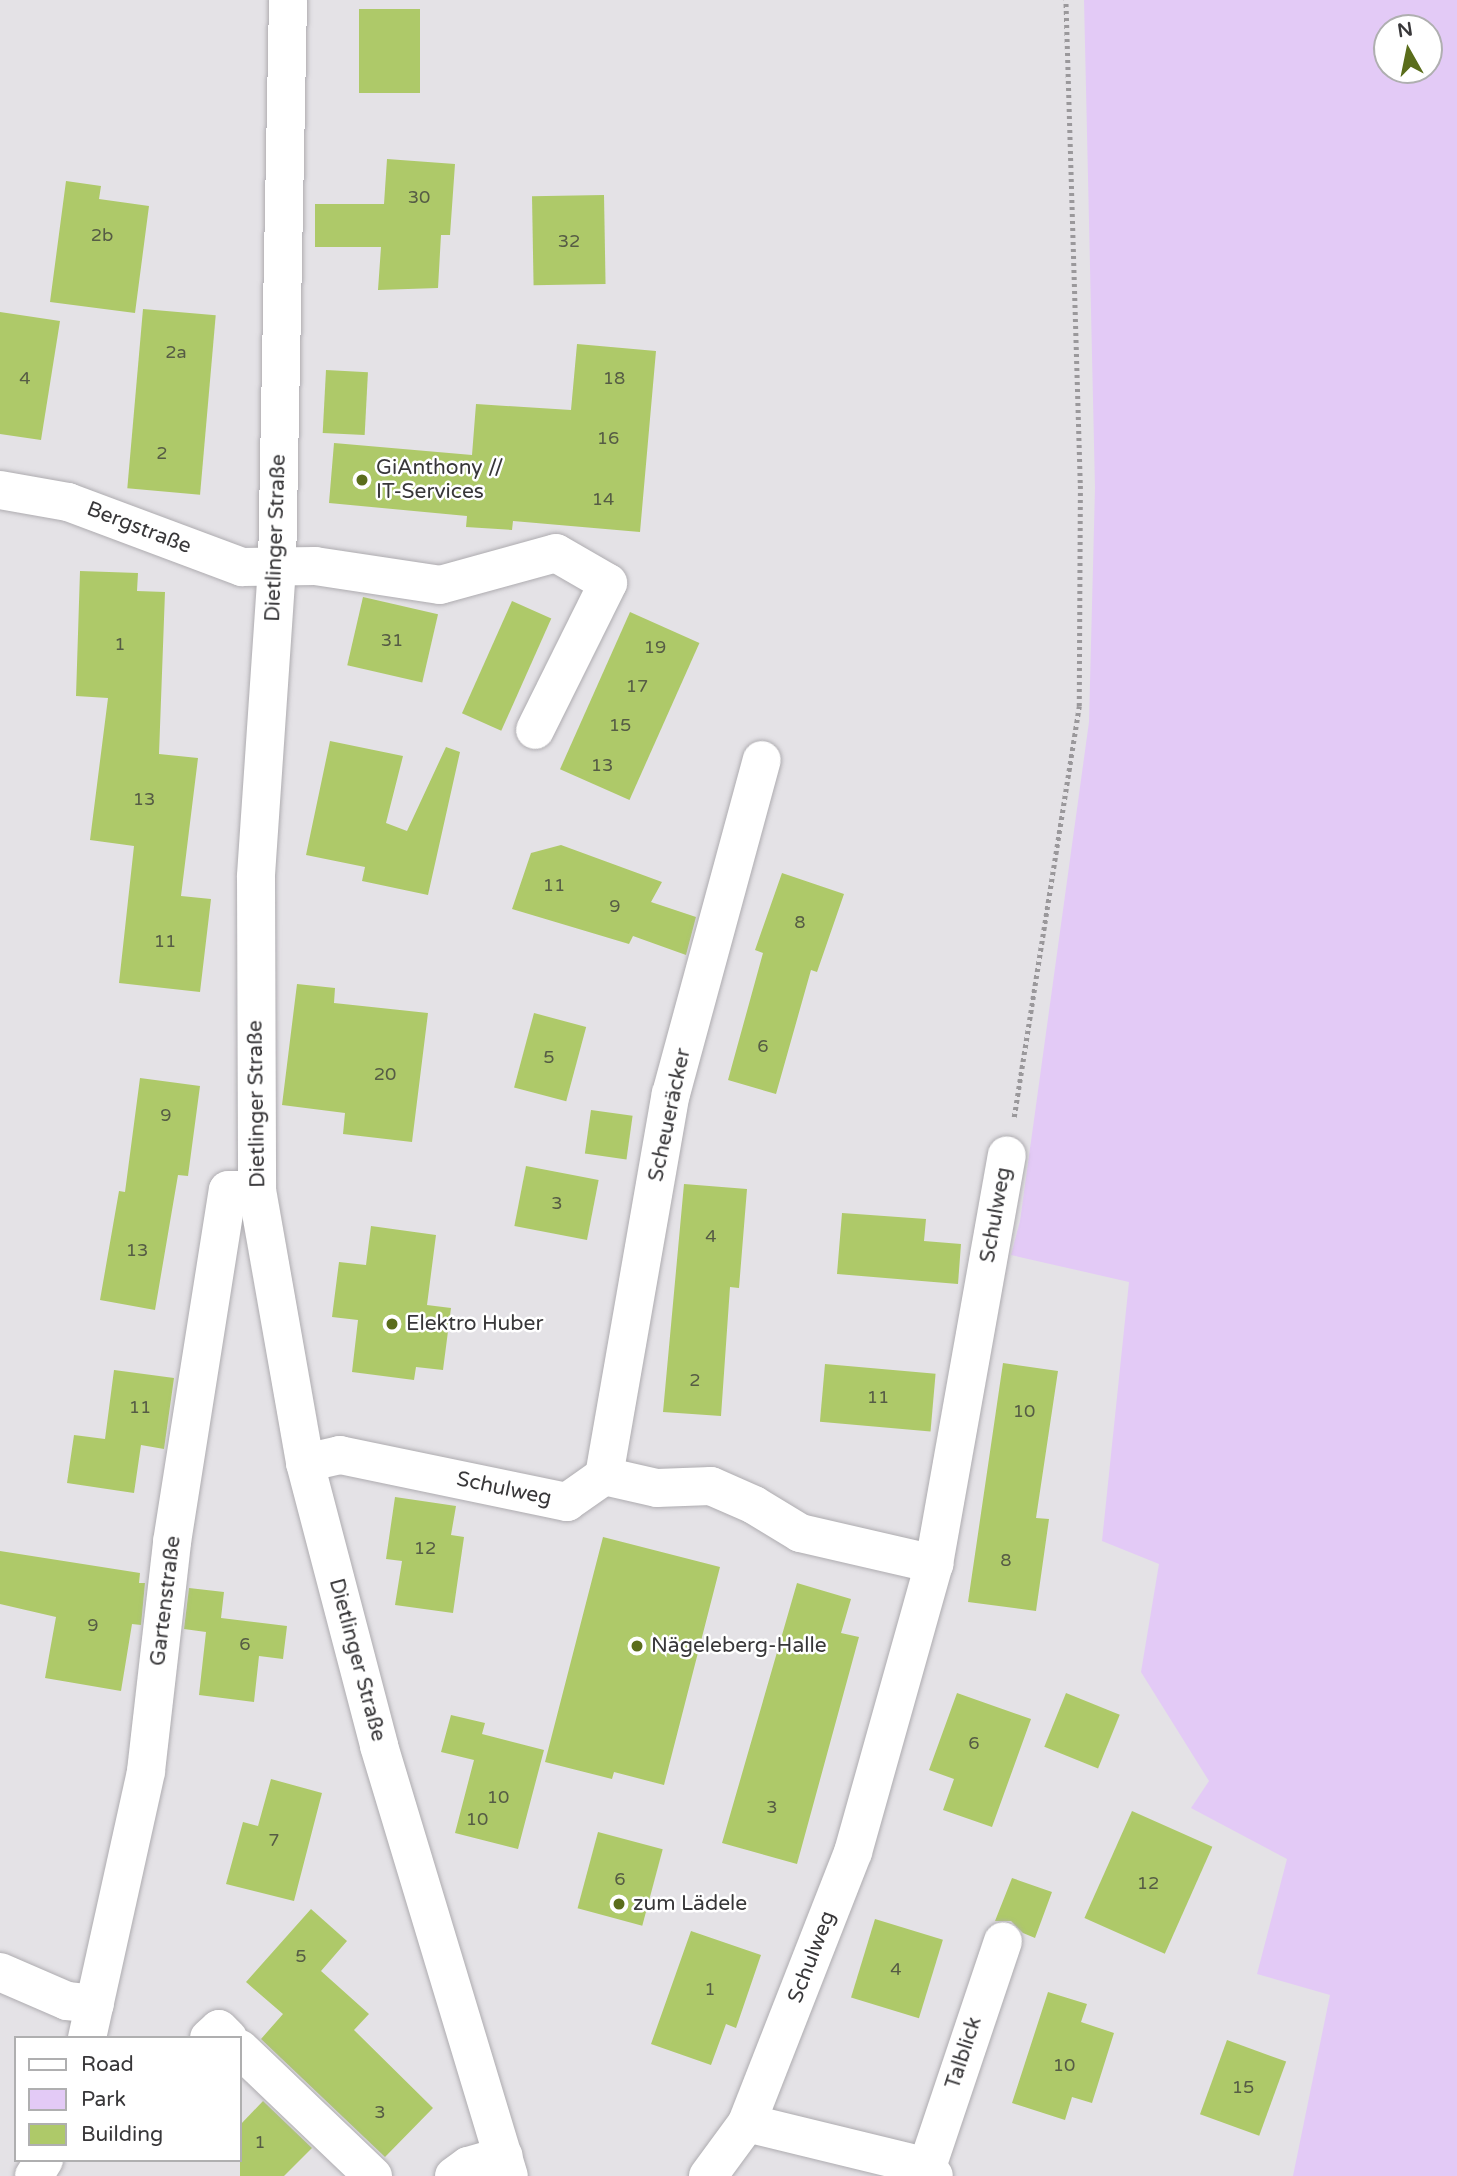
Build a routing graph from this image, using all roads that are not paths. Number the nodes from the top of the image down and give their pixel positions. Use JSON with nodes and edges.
{"nodes":[{"id":1,"x":288,"y":0,"type":"edge"},
{"id":2,"x":0,"y":490,"type":"edge"},
{"id":3,"x":277,"y":567,"type":"junction"},
{"id":4,"x":536,"y":730,"type":"dead end"},
{"id":5,"x":762,"y":760,"type":"dead end"},
{"id":6,"x":1007,"y":1155,"type":"road end"},
{"id":7,"x":257,"y":1190,"type":"junction"},
{"id":8,"x":305,"y":1464,"type":"junction"},
{"id":9,"x":604,"y":1476,"type":"junction"},
{"id":10,"x":934,"y":1564,"type":"junction"},
{"id":11,"x":1003,"y":1941,"type":"dead end"},
{"id":12,"x":0,"y":1972,"type":"edge"},
{"id":13,"x":91,"y":2021,"type":"edge"},
{"id":14,"x":211,"y":2036,"type":"edge"},
{"id":15,"x":226,"y":2036,"type":"edge"},
{"id":16,"x":242,"y":2051,"type":"edge"},
{"id":17,"x":747,"y":2123,"type":"junction"},
{"id":18,"x":506,"y":2166,"type":"edge"},
{"id":19,"x":931,"y":2171,"type":"edge"},
{"id":20,"x":373,"y":2176,"type":"edge"},
{"id":21,"x":454,"y":2176,"type":"edge"},
{"id":22,"x":708,"y":2176,"type":"edge"}],
"edges":[{"from":1,"to":3,"type":"street","name":"Dietlinger Straße"},
{"from":2,"to":3,"type":"street","name":"Bergstraße"},
{"from":3,"to":4,"type":"street"},
{"from":3,"to":7,"type":"street","name":"Dietlinger Straße"},
{"from":5,"to":9,"type":"street","name":"Scheueräcker"},
{"from":6,"to":10,"type":"street","name":"Schulweg"},
{"from":7,"to":8,"type":"street","name":"Dietlinger Straße"},
{"from":7,"to":13,"type":"street","name":"Gartenstraße"},
{"from":8,"to":9,"type":"street","name":"Schulweg"},
{"from":8,"to":18,"type":"street","name":"Dietlinger Straße"},
{"from":9,"to":10,"type":"street"},
{"from":10,"to":17,"type":"street","name":"Schulweg"},
{"from":11,"to":19,"type":"street","name":"Talblick"},
{"from":12,"to":13,"type":"street"},
{"from":14,"to":15,"type":"street"},
{"from":16,"to":20,"type":"street"},
{"from":17,"to":19,"type":"street","name":"Talblick"},
{"from":17,"to":22,"type":"street","name":"Schulweg"},
{"from":18,"to":21,"type":"street"}]}
